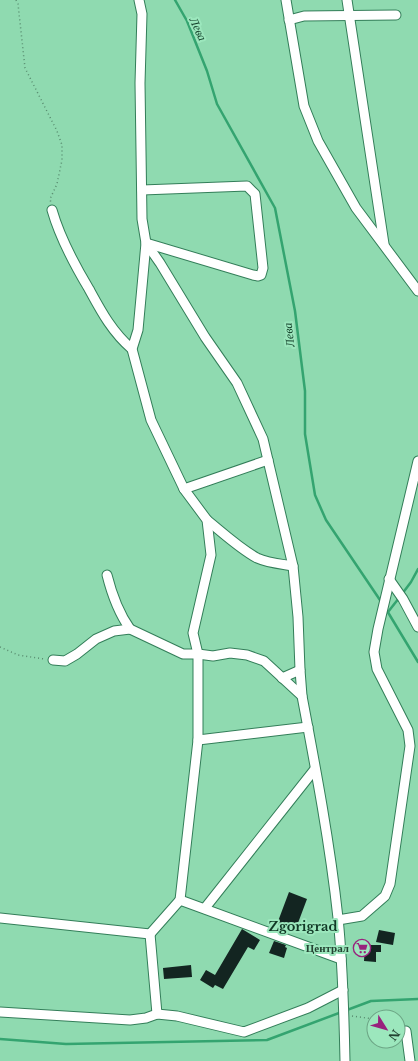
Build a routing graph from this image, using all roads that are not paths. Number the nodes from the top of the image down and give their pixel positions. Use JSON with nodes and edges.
{"nodes":[{"id":1,"x":139,"y":0,"type":"edge"},
{"id":2,"x":286,"y":0,"type":"edge"},
{"id":3,"x":347,"y":0,"type":"edge"},
{"id":4,"x":349,"y":15,"type":"junction"},
{"id":5,"x":396,"y":15,"type":"dead end"},
{"id":6,"x":289,"y":20,"type":"junction"},
{"id":7,"x":142,"y":190,"type":"junction"},
{"id":8,"x":52,"y":210,"type":"road end"},
{"id":9,"x":146,"y":243,"type":"junction"},
{"id":10,"x":384,"y":245,"type":"junction"},
{"id":11,"x":418,"y":291,"type":"edge"},
{"id":12,"x":132,"y":349,"type":"junction"},
{"id":13,"x":268,"y":460,"type":"junction"},
{"id":14,"x":418,"y":461,"type":"edge"},
{"id":15,"x":184,"y":489,"type":"junction"},
{"id":16,"x":207,"y":520,"type":"junction"},
{"id":17,"x":293,"y":566,"type":"junction"},
{"id":18,"x":107,"y":575,"type":"dead end"},
{"id":19,"x":388,"y":584,"type":"junction"},
{"id":20,"x":418,"y":626,"type":"edge"},
{"id":21,"x":130,"y":629,"type":"junction"},
{"id":22,"x":198,"y":654,"type":"junction"},
{"id":23,"x":53,"y":660,"type":"road end"},
{"id":24,"x":300,"y":670,"type":"junction"},
{"id":25,"x":282,"y":678,"type":"junction"},
{"id":26,"x":302,"y":696,"type":"junction"},
{"id":27,"x":308,"y":727,"type":"junction"},
{"id":28,"x":198,"y":740,"type":"junction"},
{"id":29,"x":315,"y":768,"type":"junction"},
{"id":30,"x":180,"y":900,"type":"junction"},
{"id":31,"x":205,"y":908,"type":"junction"},
{"id":32,"x":0,"y":918,"type":"edge"},
{"id":33,"x":338,"y":920,"type":"junction"},
{"id":34,"x":150,"y":934,"type":"junction"},
{"id":35,"x":341,"y":959,"type":"junction"},
{"id":36,"x":343,"y":990,"type":"junction"},
{"id":37,"x":0,"y":1012,"type":"edge"},
{"id":38,"x":157,"y":1014,"type":"junction"},
{"id":39,"x":406,"y":1031,"type":"dead end"},
{"id":40,"x":346,"y":1061,"type":"edge"},
{"id":41,"x":410,"y":1061,"type":"edge"}],
"edges":[{"from":1,"to":7,"type":"street"},
{"from":2,"to":6,"type":"street"},
{"from":3,"to":4,"type":"street"},
{"from":4,"to":5,"type":"street"},
{"from":4,"to":6,"type":"street"},
{"from":4,"to":10,"type":"street"},
{"from":6,"to":10,"type":"street"},
{"from":7,"to":9,"type":"street"},
{"from":7,"to":9,"type":"street"},
{"from":8,"to":12,"type":"street"},
{"from":9,"to":12,"type":"street"},
{"from":9,"to":13,"type":"street"},
{"from":10,"to":11,"type":"street"},
{"from":12,"to":15,"type":"street"},
{"from":13,"to":15,"type":"street"},
{"from":13,"to":17,"type":"street"},
{"from":14,"to":19,"type":"street"},
{"from":15,"to":16,"type":"street"},
{"from":16,"to":17,"type":"street"},
{"from":16,"to":22,"type":"street"},
{"from":17,"to":24,"type":"street"},
{"from":18,"to":21,"type":"street"},
{"from":19,"to":20,"type":"street"},
{"from":19,"to":33,"type":"street"},
{"from":21,"to":22,"type":"street"},
{"from":21,"to":23,"type":"street"},
{"from":22,"to":25,"type":"street"},
{"from":22,"to":28,"type":"street"},
{"from":24,"to":25,"type":"street"},
{"from":24,"to":26,"type":"street"},
{"from":25,"to":26,"type":"street"},
{"from":26,"to":27,"type":"street"},
{"from":27,"to":28,"type":"street"},
{"from":27,"to":29,"type":"street"},
{"from":28,"to":30,"type":"street"},
{"from":29,"to":31,"type":"street"},
{"from":29,"to":33,"type":"street"},
{"from":30,"to":31,"type":"street"},
{"from":30,"to":34,"type":"street"},
{"from":31,"to":35,"type":"street"},
{"from":32,"to":34,"type":"street"},
{"from":33,"to":35,"type":"street"},
{"from":34,"to":38,"type":"street"},
{"from":35,"to":36,"type":"street"},
{"from":36,"to":38,"type":"street"},
{"from":36,"to":40,"type":"street"},
{"from":37,"to":38,"type":"street"},
{"from":39,"to":41,"type":"street"}]}
